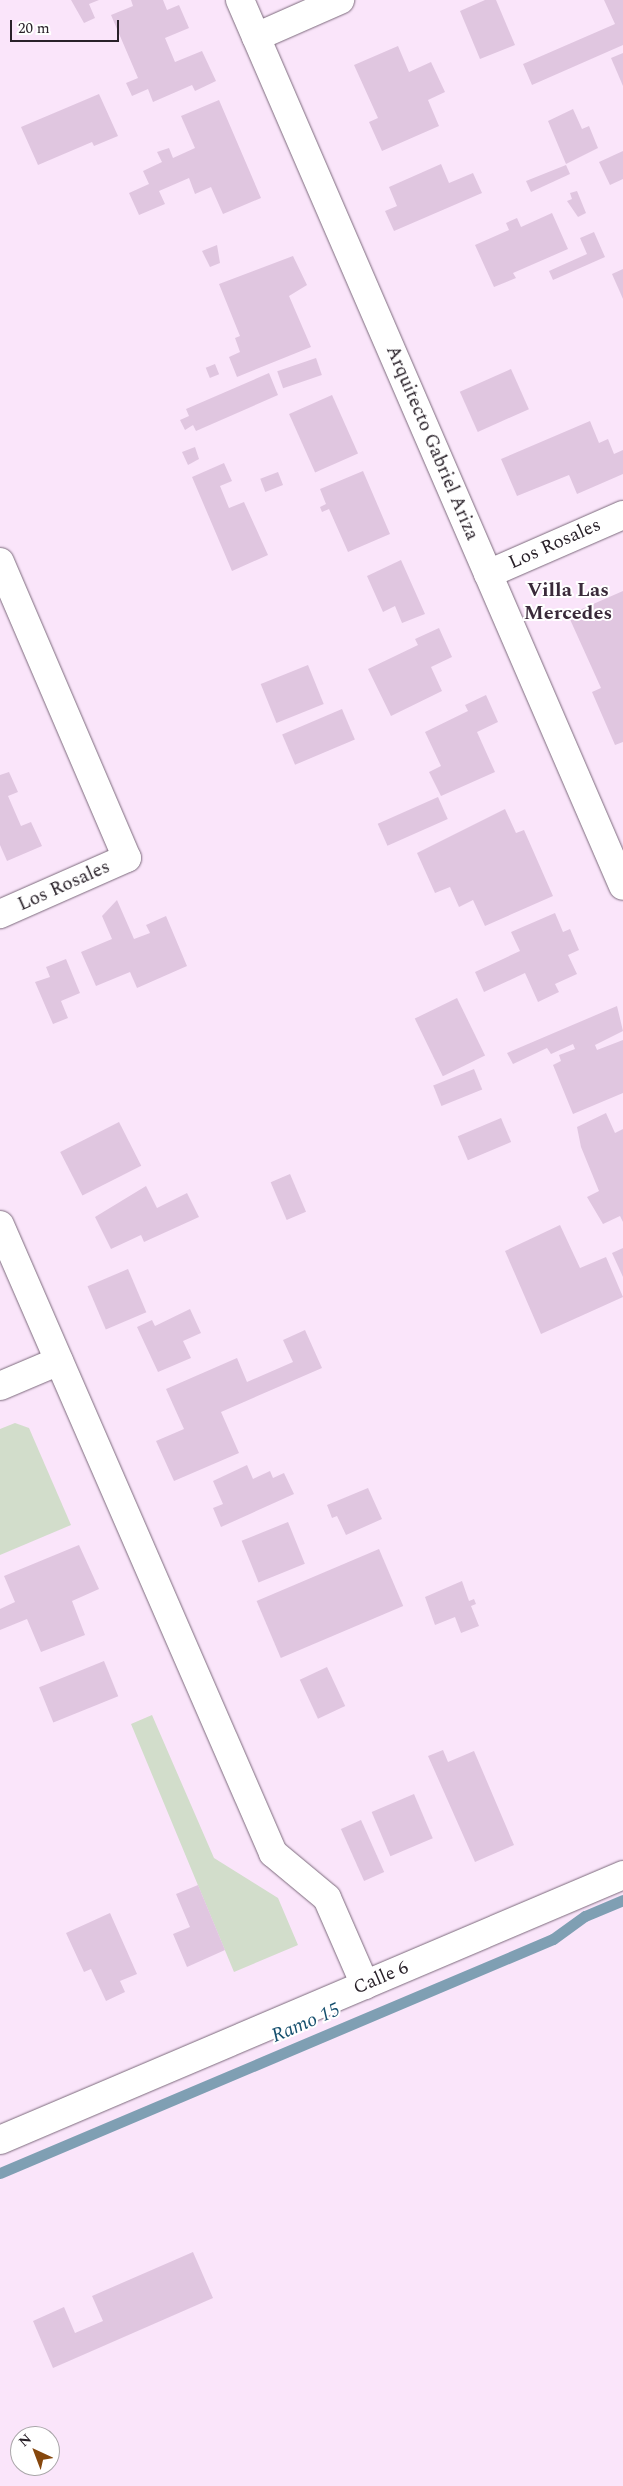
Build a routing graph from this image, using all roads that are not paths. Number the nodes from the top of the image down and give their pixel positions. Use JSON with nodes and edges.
{"nodes":[{"id":1,"x":240,"y":0,"type":"edge"},
{"id":2,"x":340,"y":0,"type":"edge"},
{"id":3,"x":256,"y":37,"type":"junction"},
{"id":4,"x":623,"y":515,"type":"edge"},
{"id":5,"x":0,"y":562,"type":"edge"},
{"id":6,"x":488,"y":574,"type":"junction"},
{"id":7,"x":623,"y":886,"type":"edge"},
{"id":8,"x":0,"y":914,"type":"edge"},
{"id":9,"x":0,"y":1225,"type":"edge"},
{"id":10,"x":59,"y":1361,"type":"junction"},
{"id":11,"x":0,"y":1386,"type":"edge"},
{"id":12,"x":623,"y":1875,"type":"edge"},
{"id":13,"x":365,"y":1985,"type":"junction"},
{"id":14,"x":0,"y":2140,"type":"edge"}],
"edges":[{"from":1,"to":3,"type":"street","name":"Arquitecto Gabriel Ariza"},
{"from":2,"to":3,"type":"street"},
{"from":3,"to":6,"type":"street","name":"Arquitecto Gabriel Ariza"},
{"from":4,"to":6,"type":"street","name":"Los Rosales"},
{"from":5,"to":8,"type":"street","name":"Los Rosales"},
{"from":6,"to":7,"type":"street","name":"Arquitecto Gabriel Ariza"},
{"from":9,"to":10,"type":"street"},
{"from":10,"to":11,"type":"street"},
{"from":10,"to":13,"type":"street"},
{"from":12,"to":13,"type":"street","name":"Calle 6"},
{"from":13,"to":14,"type":"street","name":"Calle 6"}]}
